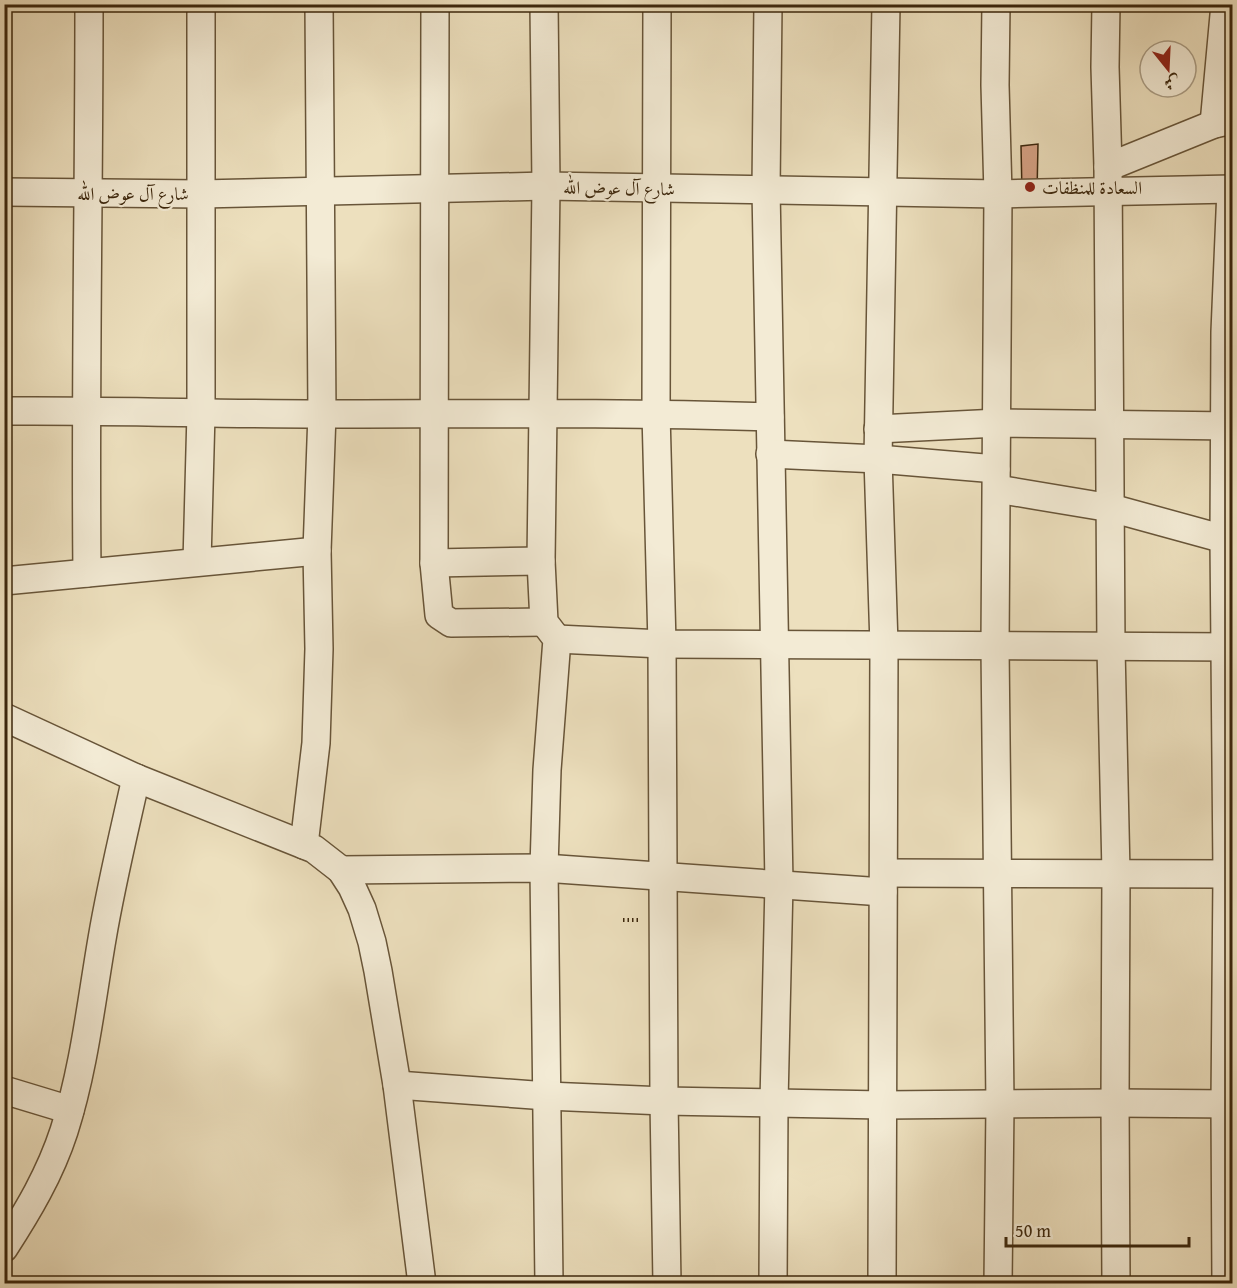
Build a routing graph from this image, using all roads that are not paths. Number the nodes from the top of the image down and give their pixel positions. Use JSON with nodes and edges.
{"nodes":[{"id":1,"x":89,"y":4,"type":"edge"},
{"id":2,"x":201,"y":4,"type":"edge"},
{"id":3,"x":319,"y":4,"type":"edge"},
{"id":4,"x":435,"y":4,"type":"edge"},
{"id":5,"x":544,"y":4,"type":"edge"},
{"id":6,"x":657,"y":4,"type":"edge"},
{"id":7,"x":768,"y":4,"type":"edge"},
{"id":8,"x":886,"y":4,"type":"edge"},
{"id":9,"x":996,"y":4,"type":"edge"},
{"id":10,"x":1106,"y":4,"type":"edge"},
{"id":11,"x":1225,"y":4,"type":"edge"},
{"id":12,"x":1223,"y":122,"type":"edge"},
{"id":13,"x":1108,"y":180,"type":"junction"},
{"id":14,"x":546,"y":186,"type":"junction"},
{"id":15,"x":434,"y":189,"type":"junction"},
{"id":16,"x":656,"y":189,"type":"junction"},
{"id":17,"x":766,"y":189,"type":"junction"},
{"id":18,"x":1232,"y":189,"type":"edge"},
{"id":19,"x":881,"y":191,"type":"junction"},
{"id":20,"x":4,"y":192,"type":"edge"},
{"id":21,"x":321,"y":192,"type":"junction"},
{"id":22,"x":89,"y":193,"type":"junction"},
{"id":23,"x":201,"y":194,"type":"junction"},
{"id":24,"x":998,"y":194,"type":"junction"},
{"id":25,"x":86,"y":410,"type":"junction"},
{"id":26,"x":4,"y":411,"type":"edge"},
{"id":27,"x":435,"y":412,"type":"junction"},
{"id":28,"x":201,"y":413,"type":"junction"},
{"id":29,"x":544,"y":413,"type":"junction"},
{"id":30,"x":656,"y":413,"type":"junction"},
{"id":31,"x":322,"y":414,"type":"junction"},
{"id":32,"x":770,"y":417,"type":"junction"},
{"id":33,"x":998,"y":423,"type":"junction"},
{"id":34,"x":1111,"y":425,"type":"junction"},
{"id":35,"x":1229,"y":426,"type":"edge"},
{"id":36,"x":878,"y":429,"type":"junction"},
{"id":37,"x":770,"y":454,"type":"junction"},
{"id":38,"x":878,"y":459,"type":"junction"},
{"id":39,"x":997,"y":479,"type":"junction"},
{"id":40,"x":1111,"y":507,"type":"junction"},
{"id":41,"x":1228,"y":542,"type":"edge"},
{"id":42,"x":317,"y":551,"type":"junction"},
{"id":43,"x":541,"y":561,"type":"junction"},
{"id":44,"x":197,"y":562,"type":"junction"},
{"id":45,"x":434,"y":563,"type":"junction"},
{"id":46,"x":87,"y":573,"type":"junction"},
{"id":47,"x":4,"y":581,"type":"edge"},
{"id":48,"x":550,"y":631,"type":"junction"},
{"id":49,"x":774,"y":643,"type":"junction"},
{"id":50,"x":662,"y":644,"type":"junction"},
{"id":51,"x":884,"y":645,"type":"junction"},
{"id":52,"x":995,"y":647,"type":"junction"},
{"id":53,"x":1228,"y":647,"type":"edge"},
{"id":54,"x":1111,"y":648,"type":"junction"},
{"id":55,"x":4,"y":717,"type":"edge"},
{"id":56,"x":136,"y":778,"type":"junction"},
{"id":57,"x":304,"y":844,"type":"junction"},
{"id":58,"x":544,"y":868,"type":"junction"},
{"id":59,"x":341,"y":870,"type":"junction"},
{"id":60,"x":1116,"y":873,"type":"junction"},
{"id":61,"x":998,"y":874,"type":"junction"},
{"id":62,"x":1230,"y":874,"type":"edge"},
{"id":63,"x":662,"y":876,"type":"junction"},
{"id":64,"x":883,"y":882,"type":"junction"},
{"id":65,"x":779,"y":883,"type":"junction"},
{"id":66,"x":397,"y":1084,"type":"junction"},
{"id":67,"x":4,"y":1090,"type":"edge"},
{"id":68,"x":547,"y":1096,"type":"junction"},
{"id":69,"x":664,"y":1101,"type":"junction"},
{"id":70,"x":774,"y":1102,"type":"junction"},
{"id":71,"x":1115,"y":1103,"type":"junction"},
{"id":72,"x":1229,"y":1104,"type":"edge"},
{"id":73,"x":883,"y":1105,"type":"junction"},
{"id":74,"x":1000,"y":1105,"type":"junction"},
{"id":75,"x":70,"y":1110,"type":"junction"},
{"id":76,"x":4,"y":1248,"type":"edge"},
{"id":77,"x":422,"y":1284,"type":"edge"},
{"id":78,"x":549,"y":1284,"type":"edge"},
{"id":79,"x":668,"y":1284,"type":"edge"},
{"id":80,"x":773,"y":1284,"type":"edge"},
{"id":81,"x":882,"y":1284,"type":"edge"},
{"id":82,"x":998,"y":1284,"type":"edge"},
{"id":83,"x":1116,"y":1284,"type":"edge"},
{"id":84,"x":1226,"y":1284,"type":"edge"}],
"edges":[{"from":1,"to":22,"type":"street"},
{"from":2,"to":23,"type":"street"},
{"from":3,"to":21,"type":"street"},
{"from":4,"to":15,"type":"street"},
{"from":5,"to":14,"type":"street"},
{"from":6,"to":16,"type":"street"},
{"from":7,"to":17,"type":"street"},
{"from":8,"to":19,"type":"street"},
{"from":9,"to":24,"type":"street"},
{"from":10,"to":13,"type":"street"},
{"from":11,"to":12,"type":"street"},
{"from":12,"to":13,"type":"street"},
{"from":13,"to":18,"type":"street","name":"شارع آل عوض الله"},
{"from":13,"to":24,"type":"street","name":"شارع آل عوض الله"},
{"from":13,"to":34,"type":"street"},
{"from":14,"to":15,"type":"street","name":"شارع آل عوض الله"},
{"from":14,"to":16,"type":"street","name":"شارع آل عوض الله"},
{"from":14,"to":29,"type":"street"},
{"from":15,"to":21,"type":"street","name":"شارع آل عوض الله"},
{"from":15,"to":27,"type":"street"},
{"from":16,"to":17,"type":"street","name":"شارع آل عوض الله"},
{"from":16,"to":30,"type":"street"},
{"from":17,"to":19,"type":"street","name":"شارع آل عوض الله"},
{"from":17,"to":32,"type":"street"},
{"from":18,"to":35,"type":"street"},
{"from":19,"to":24,"type":"street","name":"شارع آل عوض الله"},
{"from":19,"to":36,"type":"street"},
{"from":20,"to":22,"type":"street","name":"شارع آل عوض الله"},
{"from":21,"to":23,"type":"street","name":"شارع آل عوض الله"},
{"from":21,"to":31,"type":"street"},
{"from":22,"to":23,"type":"street","name":"شارع آل عوض الله"},
{"from":22,"to":25,"type":"street"},
{"from":23,"to":28,"type":"street"},
{"from":24,"to":33,"type":"street"},
{"from":25,"to":26,"type":"street"},
{"from":25,"to":28,"type":"street"},
{"from":25,"to":46,"type":"street"},
{"from":27,"to":29,"type":"street"},
{"from":27,"to":31,"type":"street"},
{"from":27,"to":45,"type":"street"},
{"from":28,"to":31,"type":"street"},
{"from":28,"to":44,"type":"street"},
{"from":29,"to":30,"type":"street"},
{"from":29,"to":43,"type":"street"},
{"from":30,"to":32,"type":"street"},
{"from":30,"to":50,"type":"street"},
{"from":31,"to":42,"type":"street"},
{"from":32,"to":37,"type":"street"},
{"from":33,"to":34,"type":"street"},
{"from":33,"to":36,"type":"street"},
{"from":33,"to":39,"type":"street"},
{"from":34,"to":35,"type":"street"},
{"from":34,"to":40,"type":"street"},
{"from":35,"to":41,"type":"street"},
{"from":36,"to":38,"type":"street"},
{"from":37,"to":38,"type":"street"},
{"from":37,"to":49,"type":"street"},
{"from":38,"to":39,"type":"street"},
{"from":38,"to":51,"type":"street"},
{"from":39,"to":40,"type":"street"},
{"from":39,"to":52,"type":"street"},
{"from":40,"to":41,"type":"street"},
{"from":40,"to":54,"type":"street"},
{"from":41,"to":53,"type":"street"},
{"from":42,"to":44,"type":"street"},
{"from":42,"to":57,"type":"street"},
{"from":43,"to":45,"type":"street"},
{"from":43,"to":48,"type":"street"},
{"from":44,"to":46,"type":"street"},
{"from":45,"to":48,"type":"street"},
{"from":46,"to":47,"type":"street"},
{"from":48,"to":50,"type":"street"},
{"from":48,"to":58,"type":"street"},
{"from":49,"to":50,"type":"street"},
{"from":49,"to":51,"type":"street"},
{"from":49,"to":65,"type":"street"},
{"from":50,"to":63,"type":"street"},
{"from":51,"to":52,"type":"street"},
{"from":51,"to":64,"type":"street"},
{"from":52,"to":54,"type":"street"},
{"from":52,"to":61,"type":"street"},
{"from":53,"to":54,"type":"street"},
{"from":53,"to":62,"type":"street"},
{"from":54,"to":60,"type":"street"},
{"from":55,"to":56,"type":"street"},
{"from":56,"to":57,"type":"street"},
{"from":56,"to":75,"type":"street"},
{"from":57,"to":59,"type":"street"},
{"from":58,"to":59,"type":"street"},
{"from":58,"to":63,"type":"street"},
{"from":58,"to":68,"type":"street"},
{"from":59,"to":66,"type":"street"},
{"from":60,"to":61,"type":"street"},
{"from":60,"to":62,"type":"street"},
{"from":60,"to":71,"type":"street"},
{"from":61,"to":64,"type":"street"},
{"from":61,"to":74,"type":"street"},
{"from":62,"to":72,"type":"street"},
{"from":63,"to":65,"type":"street"},
{"from":63,"to":69,"type":"street"},
{"from":64,"to":65,"type":"street"},
{"from":64,"to":73,"type":"street"},
{"from":65,"to":70,"type":"street"},
{"from":66,"to":68,"type":"street"},
{"from":66,"to":77,"type":"street"},
{"from":67,"to":75,"type":"street"},
{"from":68,"to":69,"type":"street"},
{"from":68,"to":78,"type":"street"},
{"from":69,"to":70,"type":"street"},
{"from":69,"to":79,"type":"street"},
{"from":70,"to":73,"type":"street"},
{"from":70,"to":80,"type":"street"},
{"from":71,"to":72,"type":"street"},
{"from":71,"to":74,"type":"street"},
{"from":71,"to":83,"type":"street"},
{"from":72,"to":84,"type":"street"},
{"from":73,"to":74,"type":"street"},
{"from":73,"to":81,"type":"street"},
{"from":74,"to":82,"type":"street"},
{"from":75,"to":76,"type":"street"}]}
